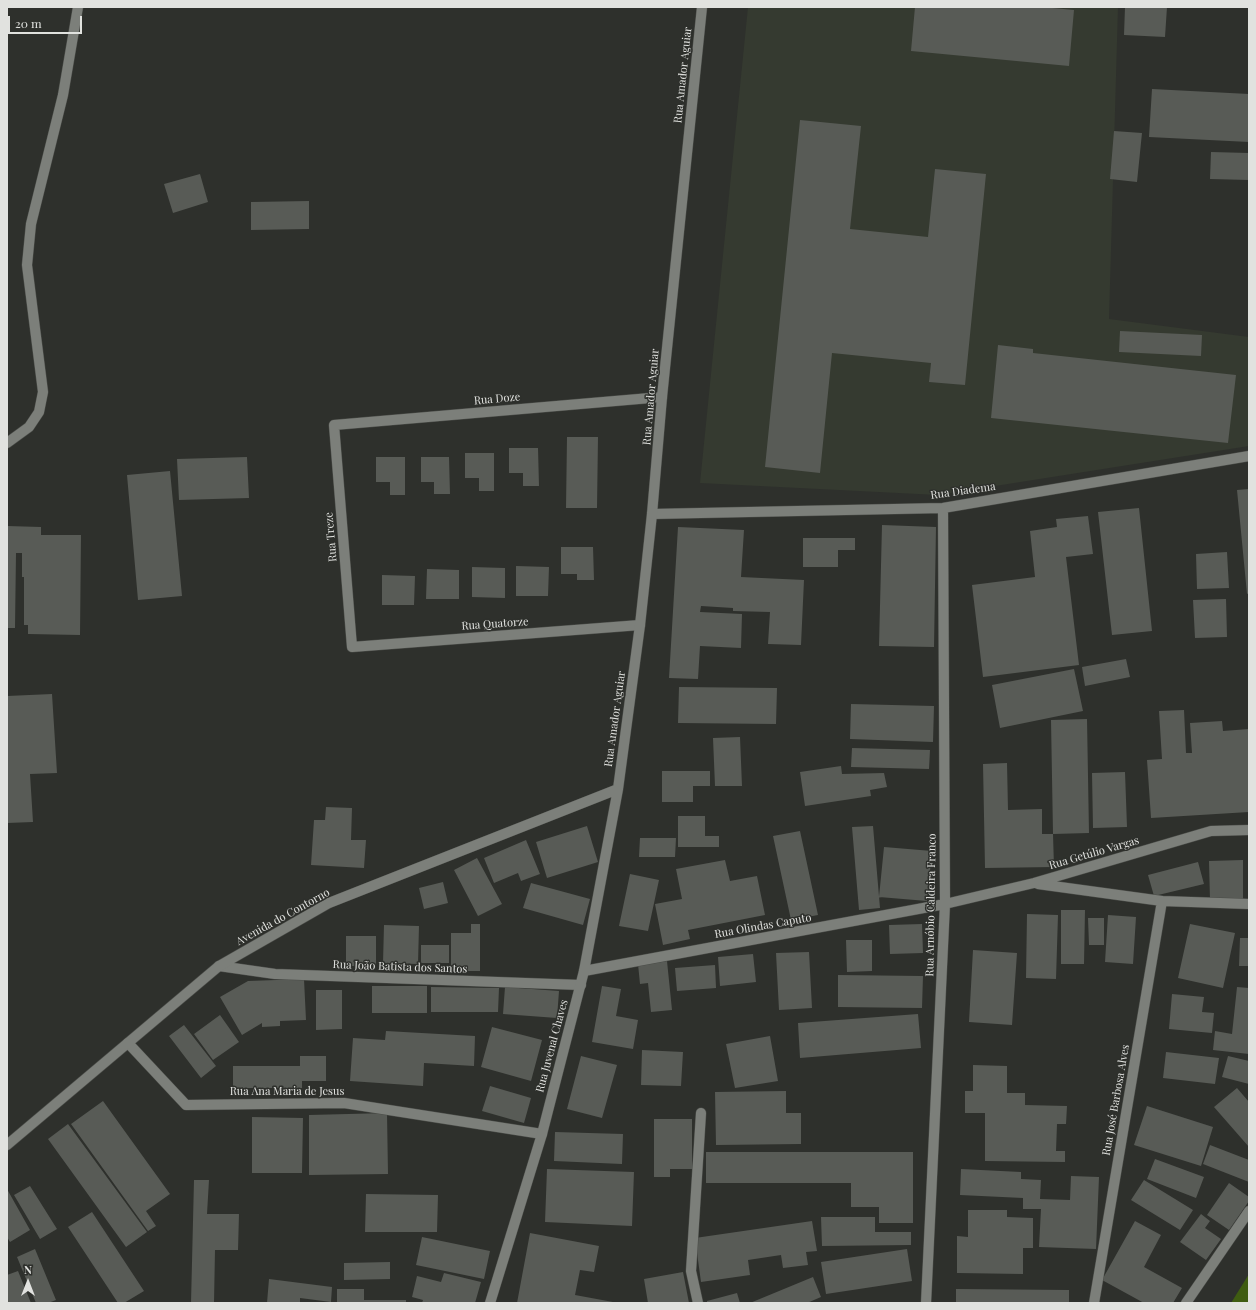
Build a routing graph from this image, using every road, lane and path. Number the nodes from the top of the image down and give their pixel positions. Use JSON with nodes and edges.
{"nodes":[{"id":1,"x":78,"y":7,"type":"edge"},
{"id":2,"x":702,"y":7,"type":"edge"},
{"id":3,"x":662,"y":397,"type":"junction"},
{"id":4,"x":334,"y":425,"type":"joint"},
{"id":5,"x":7,"y":443,"type":"edge"},
{"id":6,"x":1249,"y":456,"type":"edge"},
{"id":7,"x":944,"y":508,"type":"junction"},
{"id":8,"x":652,"y":514,"type":"junction"},
{"id":9,"x":640,"y":626,"type":"junction"},
{"id":10,"x":352,"y":647,"type":"joint"},
{"id":11,"x":618,"y":789,"type":"junction"},
{"id":12,"x":1249,"y":830,"type":"edge"},
{"id":13,"x":1034,"y":883,"type":"junction"},
{"id":14,"x":1162,"y":901,"type":"junction"},
{"id":15,"x":945,"y":904,"type":"junction"},
{"id":16,"x":1249,"y":904,"type":"edge"},
{"id":17,"x":219,"y":966,"type":"junction"},
{"id":18,"x":584,"y":971,"type":"junction"},
{"id":19,"x":581,"y":985,"type":"junction"},
{"id":20,"x":128,"y":1043,"type":"junction"},
{"id":21,"x":701,"y":1113,"type":"dead end"},
{"id":22,"x":542,"y":1134,"type":"junction"},
{"id":23,"x":9,"y":1141,"type":"edge"},
{"id":24,"x":1249,"y":1211,"type":"edge"},
{"id":25,"x":490,"y":1303,"type":"edge"},
{"id":26,"x":698,"y":1303,"type":"edge"},
{"id":27,"x":926,"y":1303,"type":"edge"},
{"id":28,"x":1094,"y":1303,"type":"edge"},
{"id":29,"x":1186,"y":1303,"type":"edge"}],
"edges":[{"from":1,"to":5,"type":"street"},
{"from":2,"to":3,"type":"street","name":"Rua Amador Aguiar"},
{"from":3,"to":4,"type":"street","name":"Rua Doze"},
{"from":3,"to":8,"type":"street","name":"Rua Amador Aguiar"},
{"from":4,"to":10,"type":"street","name":"Rua Treze"},
{"from":6,"to":7,"type":"street","name":"Rua Diadema"},
{"from":7,"to":8,"type":"street","name":"Rua Diadema"},
{"from":7,"to":15,"type":"street","name":"Rua Arnóbio Caldeira Franco"},
{"from":8,"to":9,"type":"street","name":"Rua Amador Aguiar"},
{"from":9,"to":10,"type":"street","name":"Rua Quatorze"},
{"from":9,"to":11,"type":"street","name":"Rua Amador Aguiar"},
{"from":11,"to":17,"type":"street","name":"Avenida do Contorno"},
{"from":11,"to":18,"type":"street","name":"Rua Juvenal Chaves"},
{"from":12,"to":13,"type":"street","name":"Rua Getúlio Vargas"},
{"from":13,"to":14,"type":"street"},
{"from":13,"to":15,"type":"street","name":"Rua Getúlio Vargas"},
{"from":14,"to":16,"type":"street"},
{"from":14,"to":28,"type":"street","name":"Rua José Barbosa Alves"},
{"from":15,"to":18,"type":"street","name":"Rua Olindas Caputo"},
{"from":15,"to":27,"type":"street","name":"Rua Arnóbio Caldeira Franco"},
{"from":17,"to":19,"type":"street","name":"Rua João Batista dos Santos"},
{"from":17,"to":20,"type":"street","name":"Avenida do Contorno"},
{"from":18,"to":19,"type":"street","name":"Rua Juvenal Chaves"},
{"from":19,"to":22,"type":"street","name":"Rua Juvenal Chaves"},
{"from":20,"to":22,"type":"street","name":"Rua Ana Maria de Jesus"},
{"from":20,"to":23,"type":"street","name":"Avenida do Contorno"},
{"from":21,"to":26,"type":"street"},
{"from":22,"to":25,"type":"street","name":"Rua Juvenal Chaves"},
{"from":24,"to":29,"type":"street"}]}
